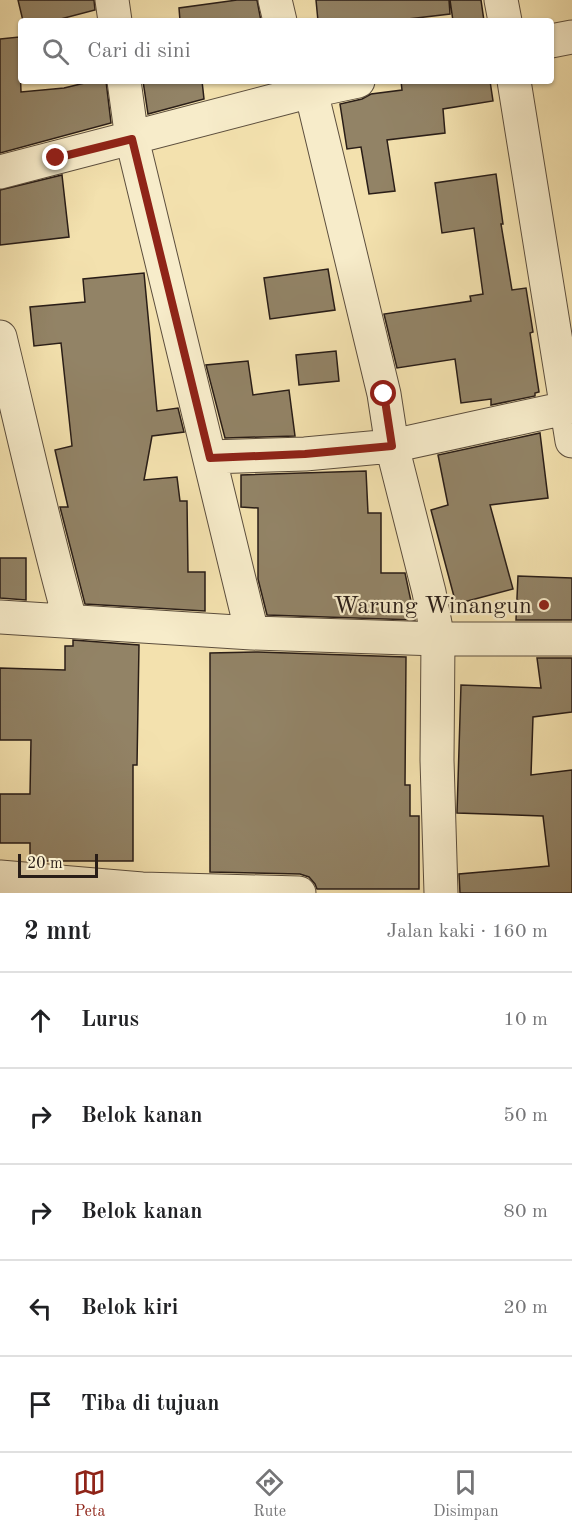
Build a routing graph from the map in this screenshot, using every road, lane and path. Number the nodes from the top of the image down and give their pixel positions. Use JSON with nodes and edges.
{"nodes":[{"id":1,"x":112,"y":0,"type":"edge"},
{"id":2,"x":275,"y":0,"type":"edge"},
{"id":3,"x":501,"y":0,"type":"edge"},
{"id":4,"x":115,"y":18,"type":"edge"},
{"id":5,"x":279,"y":18,"type":"edge"},
{"id":6,"x":504,"y":18,"type":"edge"},
{"id":7,"x":572,"y":37,"type":"edge"},
{"id":8,"x":554,"y":40,"type":"edge"},
{"id":9,"x":124,"y":84,"type":"edge"},
{"id":10,"x":329,"y":84,"type":"edge"},
{"id":11,"x":514,"y":84,"type":"edge"},
{"id":12,"x":309,"y":86,"type":"edge"},
{"id":13,"x":132,"y":139,"type":"junction"},
{"id":14,"x":0,"y":172,"type":"edge"},
{"id":15,"x":0,"y":338,"type":"edge"},
{"id":16,"x":566,"y":408,"type":"junction"},
{"id":17,"x":572,"y":441,"type":"edge"},
{"id":18,"x":392,"y":446,"type":"junction"},
{"id":19,"x":210,"y":458,"type":"junction"},
{"id":20,"x":0,"y":617,"type":"edge"},
{"id":21,"x":70,"y":620,"type":"junction"},
{"id":22,"x":252,"y":633,"type":"junction"},
{"id":23,"x":438,"y":639,"type":"junction"},
{"id":24,"x":572,"y":639,"type":"edge"},
{"id":25,"x":0,"y":877,"type":"edge"},
{"id":26,"x":142,"y":891,"type":"edge"},
{"id":27,"x":298,"y":893,"type":"edge"},
{"id":28,"x":441,"y":893,"type":"edge"}],
"edges":[{"from":1,"to":4,"type":"street"},
{"from":2,"to":5,"type":"street"},
{"from":3,"to":6,"type":"street"},
{"from":7,"to":8,"type":"street"},
{"from":9,"to":13,"type":"street"},
{"from":10,"to":12,"type":"street"},
{"from":11,"to":16,"type":"street"},
{"from":12,"to":13,"type":"street"},
{"from":12,"to":18,"type":"street"},
{"from":13,"to":14,"type":"street"},
{"from":13,"to":19,"type":"street"},
{"from":15,"to":21,"type":"street"},
{"from":16,"to":17,"type":"street"},
{"from":16,"to":18,"type":"street"},
{"from":18,"to":19,"type":"street"},
{"from":18,"to":23,"type":"street"},
{"from":19,"to":22,"type":"street"},
{"from":20,"to":21,"type":"street"},
{"from":21,"to":22,"type":"street"},
{"from":22,"to":23,"type":"street"},
{"from":23,"to":24,"type":"street"},
{"from":23,"to":28,"type":"street"},
{"from":25,"to":26,"type":"street"},
{"from":26,"to":27,"type":"street"}]}
